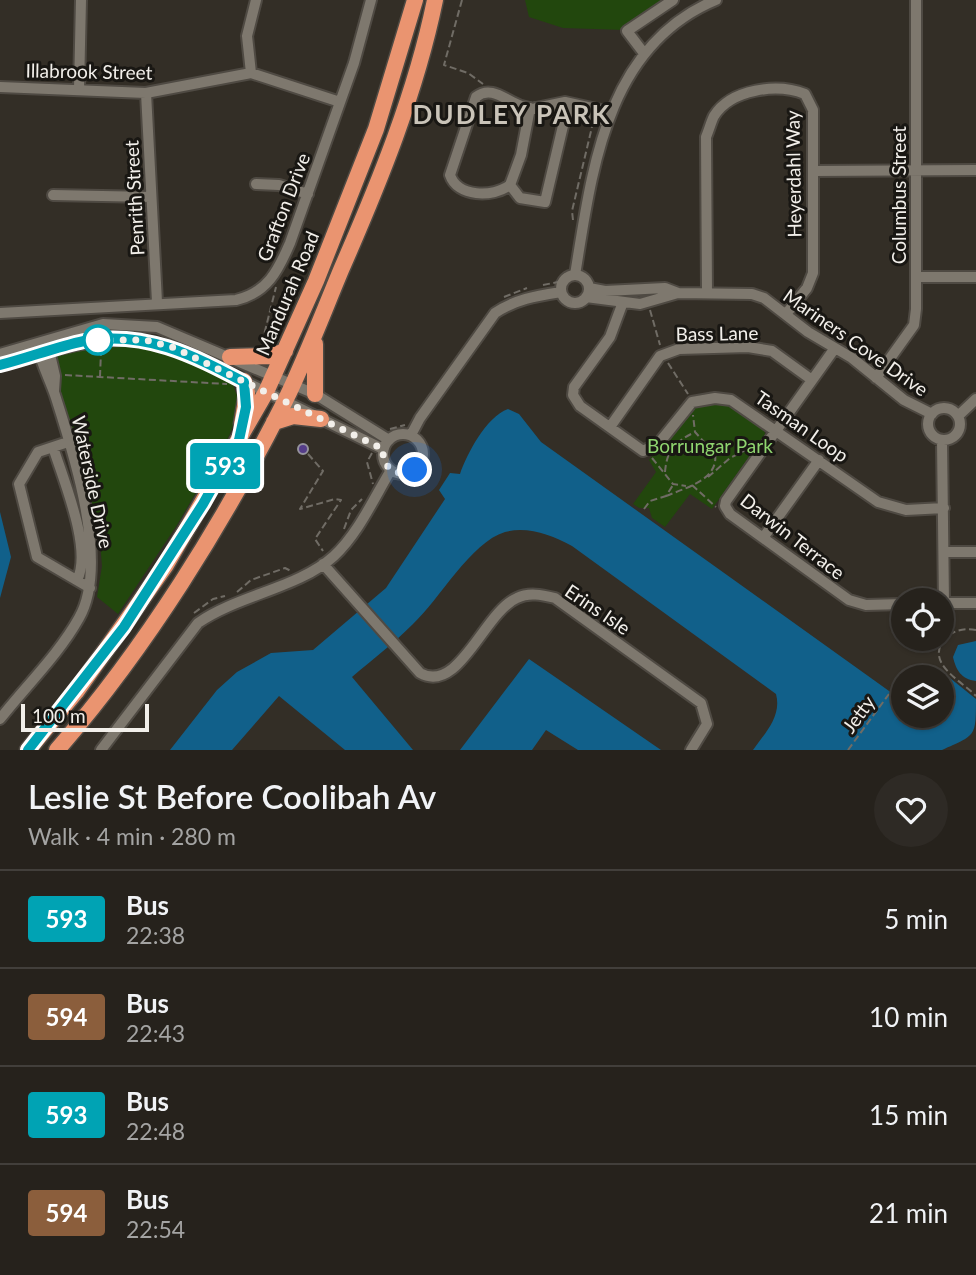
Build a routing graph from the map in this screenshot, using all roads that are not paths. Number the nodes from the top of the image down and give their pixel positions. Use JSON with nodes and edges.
{"nodes":[{"id":1,"x":81,"y":0,"type":"edge"},
{"id":2,"x":257,"y":0,"type":"edge"},
{"id":3,"x":371,"y":0,"type":"edge"},
{"id":4,"x":415,"y":0,"type":"edge"},
{"id":5,"x":435,"y":0,"type":"edge"},
{"id":6,"x":673,"y":0,"type":"edge"},
{"id":7,"x":714,"y":0,"type":"edge"},
{"id":8,"x":916,"y":0,"type":"edge"},
{"id":9,"x":643,"y":52,"type":"junction"},
{"id":10,"x":251,"y":73,"type":"junction"},
{"id":11,"x":0,"y":87,"type":"edge"},
{"id":12,"x":79,"y":89,"type":"junction"},
{"id":13,"x":146,"y":93,"type":"junction"},
{"id":14,"x":340,"y":102,"type":"junction"},
{"id":15,"x":533,"y":108,"type":"junction"},
{"id":16,"x":566,"y":113,"type":"junction"},
{"id":17,"x":608,"y":117,"type":"junction"},
{"id":18,"x":976,"y":170,"type":"edge"},
{"id":19,"x":813,"y":171,"type":"junction"},
{"id":20,"x":915,"y":171,"type":"junction"},
{"id":21,"x":256,"y":184,"type":"dead end"},
{"id":22,"x":510,"y":186,"type":"junction"},
{"id":23,"x":308,"y":194,"type":"junction"},
{"id":24,"x":53,"y":195,"type":"dead end"},
{"id":25,"x":151,"y":197,"type":"junction"},
{"id":26,"x":571,"y":273,"type":"junction"},
{"id":27,"x":916,"y":277,"type":"junction"},
{"id":28,"x":976,"y":277,"type":"edge"},
{"id":29,"x":561,"y":292,"type":"junction"},
{"id":30,"x":587,"y":292,"type":"junction"},
{"id":31,"x":678,"y":293,"type":"junction"},
{"id":32,"x":707,"y":293,"type":"junction"},
{"id":33,"x":157,"y":302,"type":"junction"},
{"id":34,"x":623,"y":302,"type":"junction"},
{"id":35,"x":0,"y":313,"type":"edge"},
{"id":36,"x":786,"y":314,"type":"junction"},
{"id":37,"x":316,"y":331,"type":"junction"},
{"id":38,"x":43,"y":348,"type":"junction"},
{"id":39,"x":835,"y":348,"type":"junction"},
{"id":40,"x":285,"y":351,"type":"junction"},
{"id":41,"x":0,"y":354,"type":"edge"},
{"id":42,"x":230,"y":357,"type":"junction"},
{"id":43,"x":0,"y":365,"type":"edge"},
{"id":44,"x":876,"y":378,"type":"junction"},
{"id":45,"x":811,"y":380,"type":"junction"},
{"id":46,"x":239,"y":384,"type":"junction"},
{"id":47,"x":269,"y":385,"type":"junction"},
{"id":48,"x":292,"y":386,"type":"junction"},
{"id":49,"x":315,"y":394,"type":"junction"},
{"id":50,"x":976,"y":399,"type":"edge"},
{"id":51,"x":285,"y":402,"type":"junction"},
{"id":52,"x":932,"y":414,"type":"junction"},
{"id":53,"x":958,"y":416,"type":"junction"},
{"id":54,"x":321,"y":419,"type":"junction"},
{"id":55,"x":274,"y":422,"type":"junction"},
{"id":56,"x":610,"y":427,"type":"junction"},
{"id":57,"x":775,"y":429,"type":"junction"},
{"id":58,"x":411,"y":435,"type":"junction"},
{"id":59,"x":387,"y":439,"type":"junction"},
{"id":60,"x":239,"y":440,"type":"junction"},
{"id":61,"x":942,"y":440,"type":"junction"},
{"id":62,"x":68,"y":442,"type":"junction"},
{"id":63,"x":53,"y":447,"type":"junction"},
{"id":64,"x":819,"y":460,"type":"junction"},
{"id":65,"x":391,"y":470,"type":"junction"},
{"id":66,"x":944,"y":508,"type":"junction"},
{"id":67,"x":763,"y":538,"type":"junction"},
{"id":68,"x":945,"y":552,"type":"junction"},
{"id":69,"x":976,"y":552,"type":"edge"},
{"id":70,"x":324,"y":559,"type":"junction"},
{"id":71,"x":78,"y":580,"type":"junction"},
{"id":72,"x":90,"y":588,"type":"junction"},
{"id":73,"x":944,"y":588,"type":"edge"},
{"id":74,"x":954,"y":603,"type":"edge"},
{"id":75,"x":976,"y":603,"type":"edge"},
{"id":76,"x":891,"y":604,"type":"edge"},
{"id":77,"x":0,"y":719,"type":"edge"},
{"id":78,"x":28,"y":750,"type":"edge"},
{"id":79,"x":57,"y":750,"type":"edge"},
{"id":80,"x":101,"y":750,"type":"edge"},
{"id":81,"x":691,"y":750,"type":"edge"}],
"edges":[{"from":1,"to":12,"type":"street"},
{"from":2,"to":10,"type":"street"},
{"from":3,"to":14,"type":"street","name":"Grafton Drive"},
{"from":4,"to":40,"type":"highway","name":"Mandurah Road"},
{"from":5,"to":37,"type":"highway"},
{"from":6,"to":9,"type":"street"},
{"from":7,"to":9,"type":"street"},
{"from":8,"to":20,"type":"street","name":"Columbus Street"},
{"from":9,"to":17,"type":"street"},
{"from":10,"to":13,"type":"street","name":"Illabrook Street"},
{"from":10,"to":14,"type":"street","name":"Illabrook Street"},
{"from":11,"to":12,"type":"street","name":"Illabrook Street"},
{"from":12,"to":13,"type":"street","name":"Illabrook Street"},
{"from":13,"to":25,"type":"street","name":"Penrith Street"},
{"from":14,"to":23,"type":"street","name":"Grafton Drive"},
{"from":15,"to":16,"type":"street"},
{"from":15,"to":17,"type":"street"},
{"from":15,"to":22,"type":"street"},
{"from":15,"to":22,"type":"street"},
{"from":16,"to":17,"type":"street"},
{"from":16,"to":22,"type":"street"},
{"from":17,"to":26,"type":"street"},
{"from":18,"to":20,"type":"street"},
{"from":19,"to":20,"type":"street"},
{"from":19,"to":32,"type":"street","name":"Heyerdahl Way"},
{"from":19,"to":36,"type":"street","name":"Heyerdahl Way"},
{"from":20,"to":27,"type":"street","name":"Columbus Street"},
{"from":21,"to":23,"type":"street"},
{"from":23,"to":33,"type":"street","name":"Grafton Drive"},
{"from":24,"to":25,"type":"street"},
{"from":25,"to":33,"type":"street","name":"Penrith Street"},
{"from":26,"to":29,"type":"street"},
{"from":26,"to":30,"type":"street"},
{"from":27,"to":28,"type":"street"},
{"from":27,"to":44,"type":"street","name":"Columbus Street"},
{"from":29,"to":30,"type":"street"},
{"from":29,"to":58,"type":"street"},
{"from":30,"to":31,"type":"street","name":"Mariners Cove Drive"},
{"from":30,"to":34,"type":"street","name":"Mariners Cove Drive"},
{"from":31,"to":32,"type":"street","name":"Mariners Cove Drive"},
{"from":31,"to":34,"type":"street","name":"Mariners Cove Drive"},
{"from":32,"to":36,"type":"street","name":"Mariners Cove Drive"},
{"from":33,"to":35,"type":"street","name":"Grafton Drive"},
{"from":34,"to":56,"type":"street"},
{"from":36,"to":39,"type":"street","name":"Mariners Cove Drive"},
{"from":37,"to":48,"type":"highway"},
{"from":37,"to":49,"type":"highway"},
{"from":38,"to":41,"type":"street"},
{"from":38,"to":42,"type":"street"},
{"from":38,"to":43,"type":"street"},
{"from":38,"to":46,"type":"street"},
{"from":38,"to":62,"type":"street","name":"Waterside Drive"},
{"from":39,"to":44,"type":"street","name":"Mariners Cove Drive"},
{"from":39,"to":45,"type":"street","name":"Darwin Terrace"},
{"from":40,"to":42,"type":"highway"},
{"from":40,"to":47,"type":"highway","name":"Mandurah Road"},
{"from":42,"to":47,"type":"street"},
{"from":44,"to":52,"type":"street","name":"Mariners Cove Drive"},
{"from":45,"to":56,"type":"street","name":"Bass Lane"},
{"from":45,"to":57,"type":"street","name":"Darwin Terrace"},
{"from":46,"to":47,"type":"street"},
{"from":46,"to":60,"type":"highway"},
{"from":47,"to":48,"type":"street"},
{"from":47,"to":51,"type":"street"},
{"from":47,"to":60,"type":"highway","name":"Mandurah Road"},
{"from":48,"to":49,"type":"street"},
{"from":48,"to":51,"type":"highway"},
{"from":49,"to":59,"type":"street"},
{"from":50,"to":53,"type":"street"},
{"from":51,"to":54,"type":"street"},
{"from":51,"to":55,"type":"highway"},
{"from":52,"to":53,"type":"street"},
{"from":52,"to":61,"type":"street"},
{"from":53,"to":61,"type":"street"},
{"from":54,"to":55,"type":"highway"},
{"from":54,"to":59,"type":"street"},
{"from":55,"to":79,"type":"highway"},
{"from":56,"to":57,"type":"street","name":"Tasman Loop"},
{"from":57,"to":64,"type":"street","name":"Tasman Loop"},
{"from":57,"to":67,"type":"street","name":"Darwin Terrace"},
{"from":58,"to":59,"type":"street"},
{"from":58,"to":65,"type":"street"},
{"from":59,"to":65,"type":"street"},
{"from":60,"to":78,"type":"highway","name":"Mandurah Road"},
{"from":61,"to":66,"type":"street"},
{"from":62,"to":63,"type":"street"},
{"from":62,"to":72,"type":"street","name":"Waterside Drive"},
{"from":63,"to":71,"type":"street"},
{"from":63,"to":71,"type":"street"},
{"from":64,"to":66,"type":"street","name":"Tasman Loop"},
{"from":64,"to":67,"type":"street"},
{"from":65,"to":70,"type":"street"},
{"from":66,"to":68,"type":"street"},
{"from":67,"to":76,"type":"street","name":"Darwin Terrace"},
{"from":68,"to":69,"type":"street"},
{"from":68,"to":73,"type":"street"},
{"from":70,"to":80,"type":"street"},
{"from":70,"to":81,"type":"street","name":"Erins Isle"},
{"from":71,"to":72,"type":"street"},
{"from":72,"to":77,"type":"street","name":"Waterside Drive"},
{"from":74,"to":75,"type":"street"}]}
